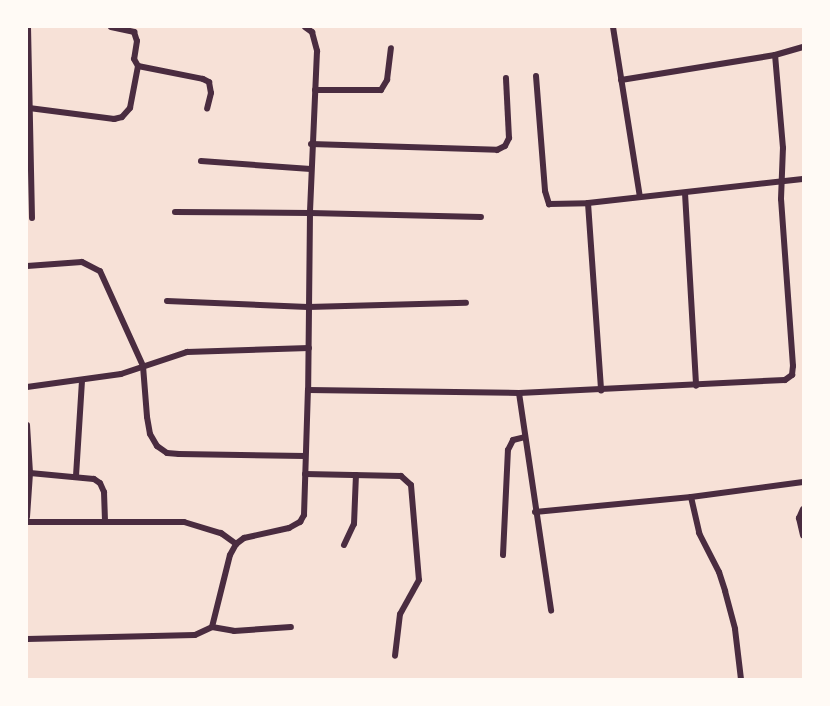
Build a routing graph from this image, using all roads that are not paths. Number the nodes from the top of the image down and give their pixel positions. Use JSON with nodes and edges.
{"nodes":[{"id":1,"x":28,"y":27,"type":"edge"},
{"id":2,"x":111,"y":27,"type":"edge"},
{"id":3,"x":305,"y":27,"type":"edge"},
{"id":4,"x":613,"y":27,"type":"edge"},
{"id":5,"x":391,"y":48,"type":"dead end"},
{"id":6,"x":803,"y":48,"type":"edge"},
{"id":7,"x":775,"y":55,"type":"junction"},
{"id":8,"x":138,"y":66,"type":"junction"},
{"id":9,"x":536,"y":76,"type":"dead end"},
{"id":10,"x":506,"y":78,"type":"dead end"},
{"id":11,"x":621,"y":80,"type":"junction"},
{"id":12,"x":315,"y":90,"type":"junction"},
{"id":13,"x":29,"y":108,"type":"junction"},
{"id":14,"x":207,"y":109,"type":"dead end"},
{"id":15,"x":28,"y":131,"type":"edge"},
{"id":16,"x":311,"y":144,"type":"junction"},
{"id":17,"x":201,"y":161,"type":"dead end"},
{"id":18,"x":311,"y":169,"type":"junction"},
{"id":19,"x":803,"y":179,"type":"edge"},
{"id":20,"x":782,"y":181,"type":"junction"},
{"id":21,"x":685,"y":193,"type":"junction"},
{"id":22,"x":640,"y":197,"type":"junction"},
{"id":23,"x":588,"y":203,"type":"junction"},
{"id":24,"x":175,"y":212,"type":"dead end"},
{"id":25,"x":310,"y":213,"type":"junction"},
{"id":26,"x":481,"y":217,"type":"dead end"},
{"id":27,"x":32,"y":218,"type":"dead end"},
{"id":28,"x":27,"y":266,"type":"edge"},
{"id":29,"x":167,"y":301,"type":"dead end"},
{"id":30,"x":466,"y":303,"type":"dead end"},
{"id":31,"x":308,"y":307,"type":"junction"},
{"id":32,"x":309,"y":348,"type":"junction"},
{"id":33,"x":143,"y":366,"type":"junction"},
{"id":34,"x":82,"y":381,"type":"junction"},
{"id":35,"x":696,"y":386,"type":"junction"},
{"id":36,"x":27,"y":387,"type":"edge"},
{"id":37,"x":308,"y":390,"type":"junction"},
{"id":38,"x":601,"y":391,"type":"junction"},
{"id":39,"x":519,"y":393,"type":"junction"},
{"id":40,"x":27,"y":425,"type":"edge"},
{"id":41,"x":525,"y":437,"type":"junction"},
{"id":42,"x":305,"y":456,"type":"junction"},
{"id":43,"x":30,"y":473,"type":"junction"},
{"id":44,"x":305,"y":474,"type":"junction"},
{"id":45,"x":356,"y":475,"type":"junction"},
{"id":46,"x":76,"y":476,"type":"junction"},
{"id":47,"x":803,"y":482,"type":"edge"},
{"id":48,"x":692,"y":497,"type":"junction"},
{"id":49,"x":803,"y":509,"type":"edge"},
{"id":50,"x":535,"y":512,"type":"junction"},
{"id":51,"x":27,"y":517,"type":"edge"},
{"id":52,"x":105,"y":521,"type":"junction"},
{"id":53,"x":27,"y":522,"type":"edge"},
{"id":54,"x":803,"y":536,"type":"edge"},
{"id":55,"x":236,"y":544,"type":"junction"},
{"id":56,"x":344,"y":545,"type":"dead end"},
{"id":57,"x":502,"y":555,"type":"dead end"},
{"id":58,"x":551,"y":611,"type":"dead end"},
{"id":59,"x":212,"y":627,"type":"junction"},
{"id":60,"x":291,"y":627,"type":"dead end"},
{"id":61,"x":27,"y":639,"type":"edge"},
{"id":62,"x":395,"y":656,"type":"dead end"},
{"id":63,"x":741,"y":679,"type":"edge"}],
"edges":[{"from":1,"to":13,"type":"street"},
{"from":2,"to":8,"type":"street"},
{"from":3,"to":12,"type":"street"},
{"from":4,"to":11,"type":"street"},
{"from":5,"to":12,"type":"street"},
{"from":6,"to":7,"type":"street"},
{"from":7,"to":11,"type":"street"},
{"from":7,"to":20,"type":"street"},
{"from":8,"to":13,"type":"street"},
{"from":8,"to":14,"type":"street"},
{"from":9,"to":23,"type":"street"},
{"from":10,"to":16,"type":"street"},
{"from":11,"to":22,"type":"street"},
{"from":12,"to":16,"type":"street"},
{"from":13,"to":15,"type":"street"},
{"from":15,"to":27,"type":"street"},
{"from":16,"to":18,"type":"street"},
{"from":17,"to":18,"type":"street"},
{"from":18,"to":25,"type":"street"},
{"from":19,"to":20,"type":"street"},
{"from":20,"to":21,"type":"street"},
{"from":20,"to":35,"type":"street"},
{"from":21,"to":22,"type":"street"},
{"from":21,"to":35,"type":"street"},
{"from":22,"to":23,"type":"street"},
{"from":23,"to":38,"type":"street"},
{"from":24,"to":25,"type":"street"},
{"from":25,"to":26,"type":"street"},
{"from":25,"to":31,"type":"street"},
{"from":28,"to":33,"type":"street"},
{"from":29,"to":31,"type":"street"},
{"from":30,"to":31,"type":"street"},
{"from":31,"to":32,"type":"street"},
{"from":32,"to":33,"type":"street"},
{"from":32,"to":37,"type":"street"},
{"from":33,"to":34,"type":"street"},
{"from":33,"to":42,"type":"street"},
{"from":34,"to":36,"type":"street"},
{"from":34,"to":46,"type":"street"},
{"from":35,"to":38,"type":"street"},
{"from":37,"to":39,"type":"street"},
{"from":37,"to":42,"type":"street"},
{"from":38,"to":39,"type":"street"},
{"from":39,"to":41,"type":"street"},
{"from":40,"to":43,"type":"street"},
{"from":41,"to":50,"type":"street"},
{"from":41,"to":57,"type":"street"},
{"from":42,"to":44,"type":"street"},
{"from":43,"to":46,"type":"street"},
{"from":43,"to":51,"type":"street"},
{"from":44,"to":45,"type":"street"},
{"from":44,"to":55,"type":"street"},
{"from":45,"to":56,"type":"street"},
{"from":45,"to":62,"type":"street"},
{"from":46,"to":52,"type":"street"},
{"from":47,"to":48,"type":"street"},
{"from":48,"to":50,"type":"street"},
{"from":48,"to":63,"type":"street"},
{"from":49,"to":54,"type":"street"},
{"from":50,"to":58,"type":"street"},
{"from":52,"to":53,"type":"street"},
{"from":52,"to":55,"type":"street"},
{"from":55,"to":59,"type":"street"},
{"from":59,"to":60,"type":"street"},
{"from":59,"to":61,"type":"street"}]}
